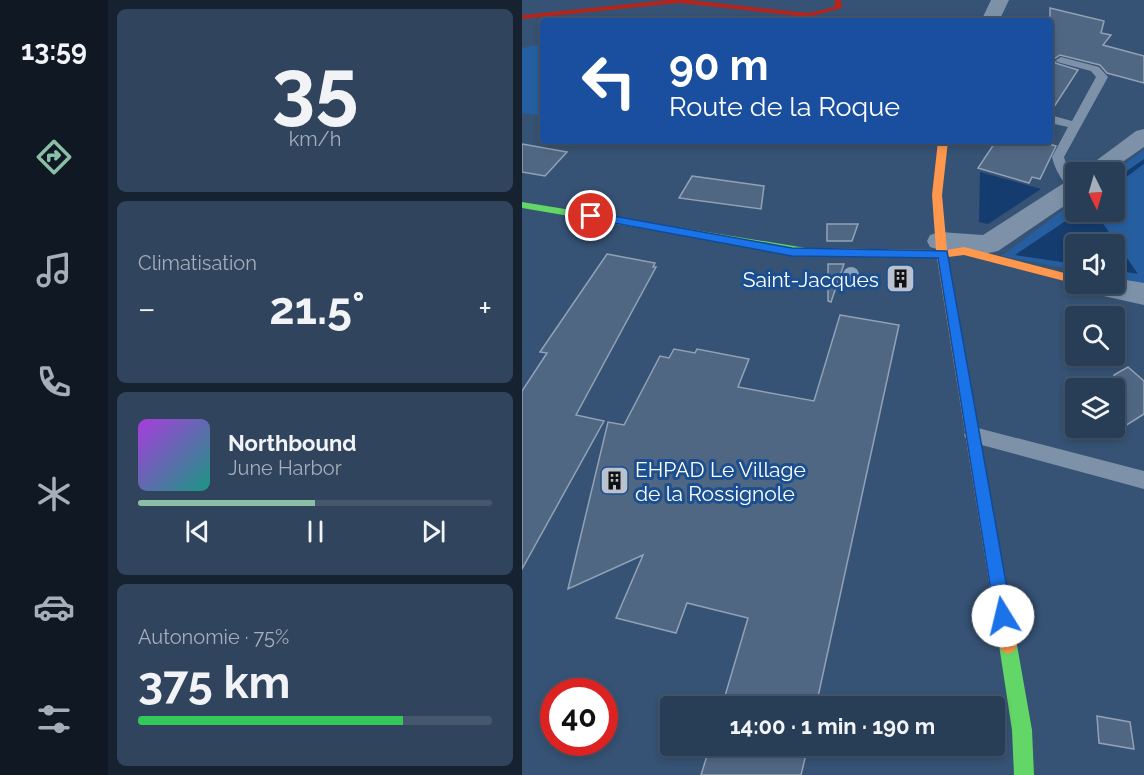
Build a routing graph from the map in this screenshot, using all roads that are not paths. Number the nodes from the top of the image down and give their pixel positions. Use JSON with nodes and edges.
{"nodes":[{"id":1,"x":838,"y":0,"type":"edge"},
{"id":2,"x":1000,"y":0,"type":"edge"},
{"id":3,"x":522,"y":16,"type":"edge"},
{"id":4,"x":991,"y":18,"type":"edge"},
{"id":5,"x":1061,"y":60,"type":"dead end"},
{"id":6,"x":1053,"y":120,"type":"edge"},
{"id":7,"x":1073,"y":125,"type":"junction"},
{"id":8,"x":1144,"y":136,"type":"edge"},
{"id":9,"x":942,"y":144,"type":"edge"},
{"id":10,"x":1108,"y":162,"type":"edge"},
{"id":11,"x":1065,"y":173,"type":"edge"},
{"id":12,"x":1065,"y":193,"type":"edge"},
{"id":13,"x":522,"y":205,"type":"edge"},
{"id":14,"x":941,"y":248,"type":"junction"},
{"id":15,"x":1065,"y":277,"type":"edge"},
{"id":16,"x":1125,"y":290,"type":"edge"},
{"id":17,"x":1144,"y":294,"type":"edge"},
{"id":18,"x":974,"y":435,"type":"junction"},
{"id":19,"x":1144,"y":480,"type":"edge"},
{"id":20,"x":1024,"y":775,"type":"edge"}],
"edges":[{"from":1,"to":3,"type":"street"},
{"from":2,"to":4,"type":"street"},
{"from":5,"to":7,"type":"lane"},
{"from":6,"to":7,"type":"lane"},
{"from":7,"to":11,"type":"lane"},
{"from":8,"to":10,"type":"street"},
{"from":9,"to":14,"type":"street"},
{"from":12,"to":14,"type":"street"},
{"from":13,"to":14,"type":"street"},
{"from":14,"to":15,"type":"street"},
{"from":14,"to":18,"type":"street"},
{"from":16,"to":17,"type":"street"},
{"from":18,"to":19,"type":"lane"},
{"from":18,"to":20,"type":"street"}]}
